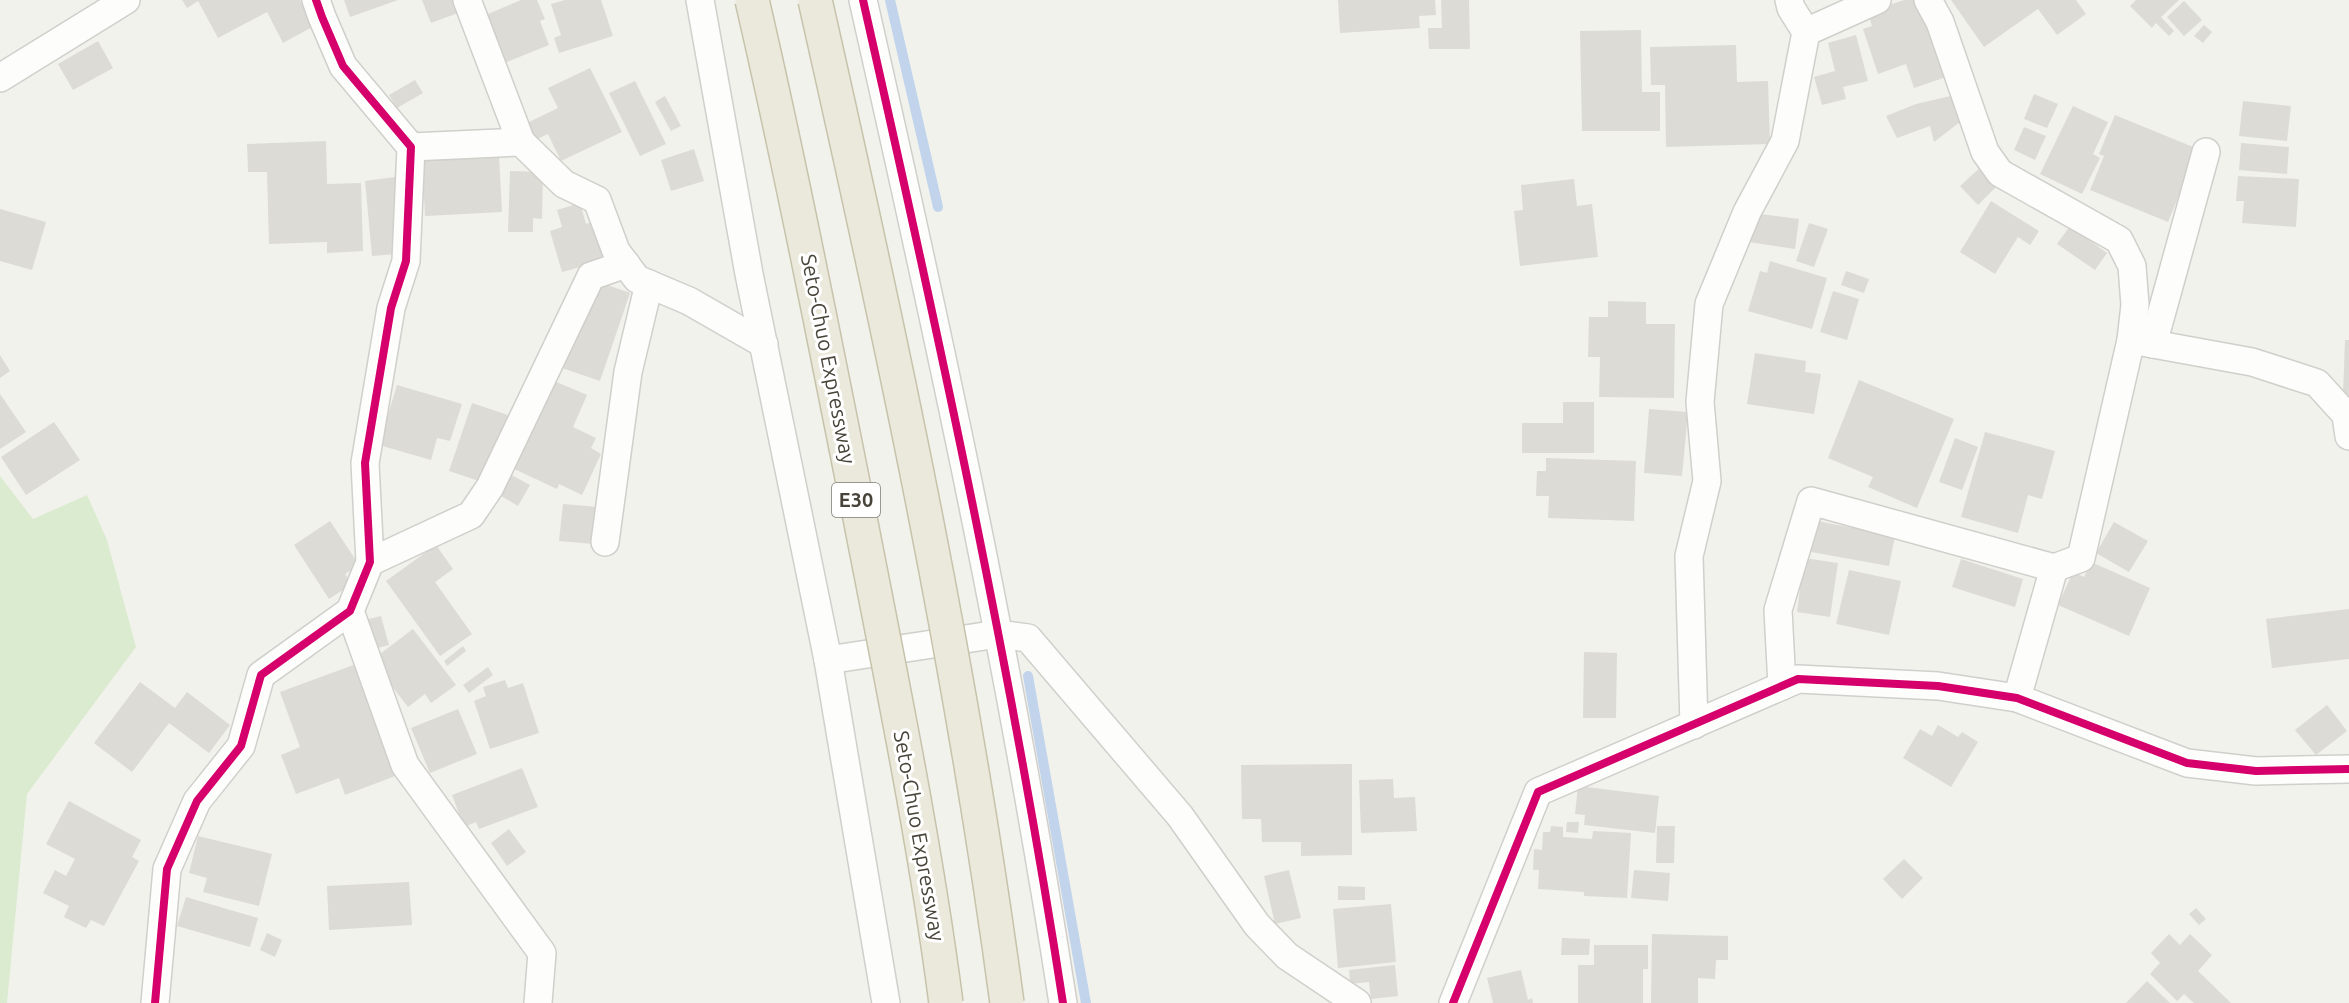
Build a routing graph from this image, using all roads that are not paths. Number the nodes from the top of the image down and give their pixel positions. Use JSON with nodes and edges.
{"nodes":[{"id":1,"x":126,"y":0,"type":"edge"},
{"id":2,"x":316,"y":0,"type":"edge"},
{"id":3,"x":467,"y":0,"type":"edge"},
{"id":4,"x":700,"y":0,"type":"edge"},
{"id":5,"x":753,"y":0,"type":"edge"},
{"id":6,"x":815,"y":0,"type":"edge"},
{"id":7,"x":863,"y":0,"type":"edge"},
{"id":8,"x":1789,"y":0,"type":"edge"},
{"id":9,"x":1877,"y":0,"type":"edge"},
{"id":10,"x":1928,"y":0,"type":"edge"},
{"id":11,"x":1806,"y":32,"type":"junction"},
{"id":12,"x":0,"y":78,"type":"edge"},
{"id":13,"x":521,"y":142,"type":"junction"},
{"id":14,"x":411,"y":147,"type":"junction"},
{"id":15,"x":2206,"y":152,"type":"dead end"},
{"id":16,"x":626,"y":264,"type":"junction"},
{"id":17,"x":649,"y":284,"type":"junction"},
{"id":18,"x":2142,"y":342,"type":"junction"},
{"id":19,"x":764,"y":344,"type":"junction"},
{"id":20,"x":2348,"y":422,"type":"edge"},
{"id":21,"x":605,"y":542,"type":"dead end"},
{"id":22,"x":370,"y":562,"type":"junction"},
{"id":23,"x":2054,"y":568,"type":"junction"},
{"id":24,"x":350,"y":611,"type":"junction"},
{"id":25,"x":998,"y":634,"type":"junction"},
{"id":26,"x":828,"y":660,"type":"junction"},
{"id":27,"x":1782,"y":686,"type":"junction"},
{"id":28,"x":2017,"y":698,"type":"junction"},
{"id":29,"x":1694,"y":725,"type":"junction"},
{"id":30,"x":2349,"y":769,"type":"edge"},
{"id":31,"x":155,"y":1003,"type":"edge"},
{"id":32,"x":538,"y":1003,"type":"edge"},
{"id":33,"x":886,"y":1003,"type":"edge"},
{"id":34,"x":946,"y":1003,"type":"edge"},
{"id":35,"x":1006,"y":1003,"type":"edge"},
{"id":36,"x":1063,"y":1003,"type":"edge"},
{"id":37,"x":1357,"y":1003,"type":"edge"},
{"id":38,"x":1453,"y":1003,"type":"edge"}],
"edges":[{"from":1,"to":12,"type":"street"},
{"from":2,"to":14,"type":"street"},
{"from":3,"to":13,"type":"street"},
{"from":4,"to":19,"type":"street"},
{"from":5,"to":34,"type":"highway","name":"Seto-Chuo Expressway","number":"E30","bridge":true},
{"from":6,"to":35,"type":"highway","bridge":true},
{"from":7,"to":25,"type":"street"},
{"from":8,"to":11,"type":"street"},
{"from":9,"to":11,"type":"street"},
{"from":10,"to":18,"type":"street"},
{"from":11,"to":29,"type":"street"},
{"from":13,"to":14,"type":"street"},
{"from":13,"to":16,"type":"street"},
{"from":14,"to":22,"type":"street"},
{"from":15,"to":18,"type":"street"},
{"from":16,"to":17,"type":"street"},
{"from":16,"to":22,"type":"street"},
{"from":17,"to":19,"type":"street"},
{"from":17,"to":21,"type":"street"},
{"from":18,"to":20,"type":"street"},
{"from":18,"to":23,"type":"street"},
{"from":19,"to":26,"type":"street"},
{"from":22,"to":24,"type":"street"},
{"from":23,"to":27,"type":"street"},
{"from":23,"to":28,"type":"street"},
{"from":24,"to":31,"type":"street"},
{"from":24,"to":32,"type":"street"},
{"from":25,"to":26,"type":"street"},
{"from":25,"to":36,"type":"street"},
{"from":25,"to":37,"type":"street"},
{"from":26,"to":33,"type":"street"},
{"from":27,"to":28,"type":"street"},
{"from":27,"to":29,"type":"street"},
{"from":28,"to":30,"type":"street"},
{"from":29,"to":38,"type":"street"}]}
